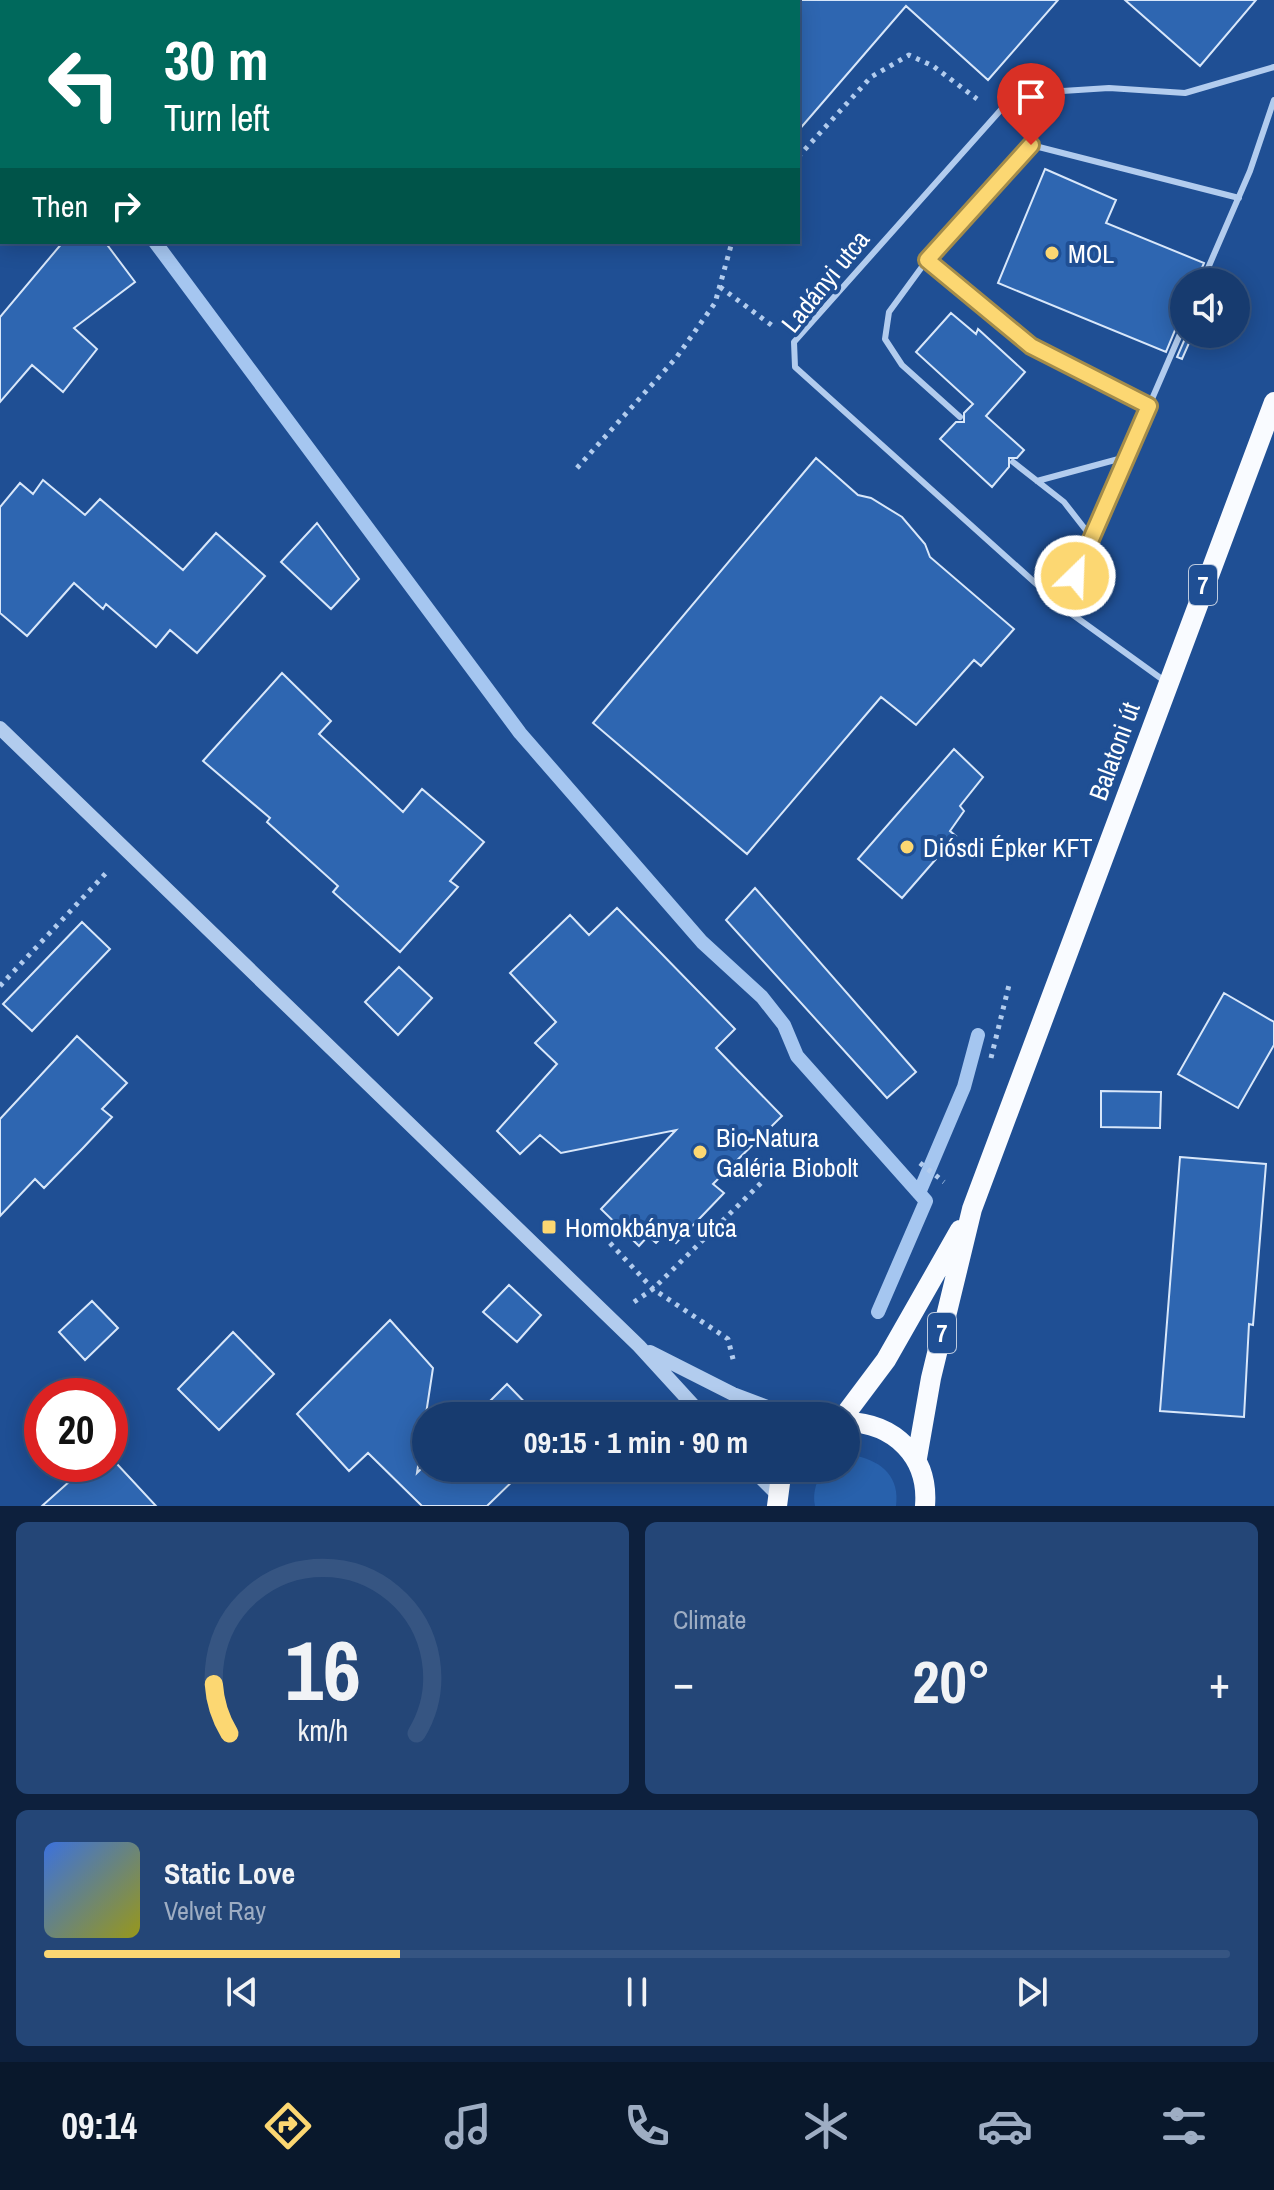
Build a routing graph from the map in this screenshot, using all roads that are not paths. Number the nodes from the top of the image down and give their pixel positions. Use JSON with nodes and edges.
{"nodes":[{"id":1,"x":1274,"y":67,"type":"edge"},
{"id":2,"x":1274,"y":100,"type":"edge"},
{"id":3,"x":1239,"y":198,"type":"junction"},
{"id":4,"x":927,"y":260,"type":"junction"},
{"id":5,"x":1208,"y":268,"type":"edge"},
{"id":6,"x":1174,"y":348,"type":"edge"},
{"id":7,"x":1274,"y":402,"type":"edge"},
{"id":8,"x":1149,"y":406,"type":"junction"},
{"id":9,"x":960,"y":417,"type":"dead end"},
{"id":10,"x":1126,"y":457,"type":"junction"},
{"id":11,"x":1013,"y":462,"type":"dead end"},
{"id":12,"x":1037,"y":482,"type":"junction"},
{"id":13,"x":1092,"y":538,"type":"junction"},
{"id":14,"x":1062,"y":607,"type":"junction"},
{"id":15,"x":1166,"y":682,"type":"junction"},
{"id":16,"x":0,"y":728,"type":"edge"},
{"id":17,"x":972,"y":1209,"type":"junction"},
{"id":18,"x":639,"y":1346,"type":"junction"},
{"id":19,"x":690,"y":1402,"type":"edge"},
{"id":20,"x":754,"y":1402,"type":"edge"},
{"id":21,"x":854,"y":1402,"type":"edge"},
{"id":22,"x":860,"y":1424,"type":"edge"},
{"id":23,"x":917,"y":1458,"type":"junction"},
{"id":24,"x":762,"y":1482,"type":"edge"},
{"id":25,"x":777,"y":1500,"type":"edge"},
{"id":26,"x":925,"y":1506,"type":"edge"}],
"edges":[{"from":1,"to":14,"type":"lane","name":"Ladányi utca"},
{"from":2,"to":3,"type":"lane"},
{"from":3,"to":4,"type":"lane"},
{"from":3,"to":5,"type":"lane"},
{"from":4,"to":8,"type":"lane"},
{"from":4,"to":9,"type":"lane"},
{"from":6,"to":8,"type":"lane"},
{"from":7,"to":15,"type":"main road","name":"Balatoni út","number":"7"},
{"from":8,"to":10,"type":"lane"},
{"from":10,"to":12,"type":"lane"},
{"from":10,"to":13,"type":"lane"},
{"from":11,"to":12,"type":"lane"},
{"from":12,"to":13,"type":"lane"},
{"from":13,"to":14,"type":"lane"},
{"from":14,"to":15,"type":"lane","name":"Ladányi utca"},
{"from":15,"to":17,"type":"main road","name":"Balatoni út","number":"7"},
{"from":16,"to":18,"type":"street"},
{"from":17,"to":21,"type":"main road","name":"Balatoni út","number":"7"},
{"from":17,"to":23,"type":"main road","name":"Balatoni út","number":"7"},
{"from":18,"to":19,"type":"street"},
{"from":18,"to":20,"type":"street"},
{"from":22,"to":23,"type":"main road"},
{"from":23,"to":26,"type":"main road","number":"7"},
{"from":24,"to":25,"type":"street"}]}
